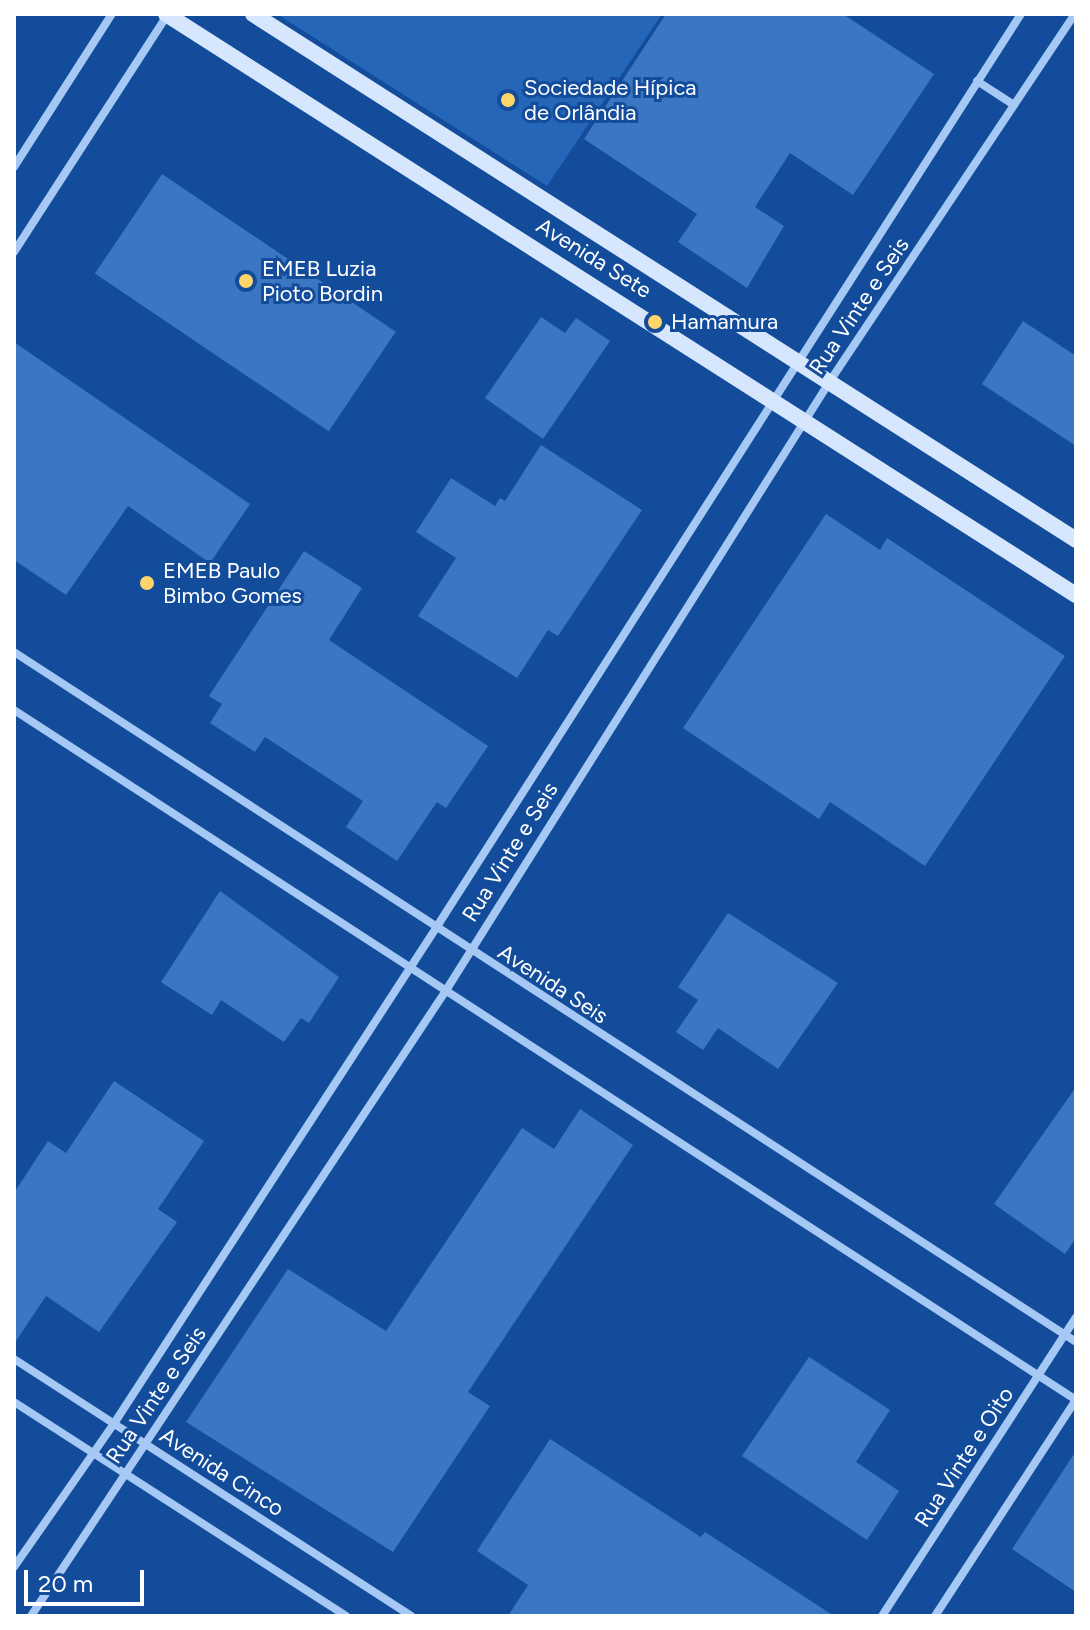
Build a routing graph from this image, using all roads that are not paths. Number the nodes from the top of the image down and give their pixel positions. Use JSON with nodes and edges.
{"nodes":[{"id":1,"x":112,"y":14,"type":"edge"},
{"id":2,"x":167,"y":14,"type":"edge"},
{"id":3,"x":253,"y":14,"type":"edge"},
{"id":4,"x":1021,"y":14,"type":"edge"},
{"id":5,"x":1075,"y":14,"type":"edge"},
{"id":6,"x":977,"y":81,"type":"junction"},
{"id":7,"x":1014,"y":105,"type":"junction"},
{"id":8,"x":14,"y":167,"type":"edge"},
{"id":9,"x":14,"y":252,"type":"edge"},
{"id":10,"x":796,"y":359,"type":"junction"},
{"id":11,"x":830,"y":381,"type":"junction"},
{"id":12,"x":772,"y":397,"type":"junction"},
{"id":13,"x":806,"y":420,"type":"junction"},
{"id":14,"x":1076,"y":540,"type":"edge"},
{"id":15,"x":1076,"y":595,"type":"edge"},
{"id":16,"x":14,"y":652,"type":"edge"},
{"id":17,"x":14,"y":710,"type":"edge"},
{"id":18,"x":436,"y":928,"type":"junction"},
{"id":19,"x":469,"y":951,"type":"junction"},
{"id":20,"x":410,"y":968,"type":"junction"},
{"id":21,"x":445,"y":992,"type":"junction"},
{"id":22,"x":1076,"y":1317,"type":"edge"},
{"id":23,"x":1064,"y":1335,"type":"junction"},
{"id":24,"x":1076,"y":1342,"type":"edge"},
{"id":25,"x":14,"y":1359,"type":"edge"},
{"id":26,"x":1038,"y":1375,"type":"junction"},
{"id":27,"x":1076,"y":1400,"type":"edge"},
{"id":28,"x":14,"y":1402,"type":"edge"},
{"id":29,"x":115,"y":1422,"type":"junction"},
{"id":30,"x":146,"y":1444,"type":"junction"},
{"id":31,"x":92,"y":1452,"type":"junction"},
{"id":32,"x":125,"y":1474,"type":"junction"},
{"id":33,"x":14,"y":1567,"type":"edge"},
{"id":34,"x":31,"y":1616,"type":"edge"},
{"id":35,"x":346,"y":1616,"type":"edge"},
{"id":36,"x":411,"y":1616,"type":"edge"},
{"id":37,"x":882,"y":1616,"type":"edge"},
{"id":38,"x":935,"y":1616,"type":"edge"}],
"edges":[{"from":1,"to":8,"type":"street"},
{"from":2,"to":9,"type":"street"},
{"from":2,"to":12,"type":"street","name":"Avenida Sete"},
{"from":3,"to":10,"type":"street","name":"Avenida Sete"},
{"from":4,"to":6,"type":"street","name":"Rua Vinte e Seis"},
{"from":5,"to":7,"type":"street","name":"Rua Vinte e Seis"},
{"from":6,"to":7,"type":"street"},
{"from":6,"to":10,"type":"street","name":"Rua Vinte e Seis"},
{"from":7,"to":11,"type":"street","name":"Rua Vinte e Seis"},
{"from":10,"to":11,"type":"street","name":"Avenida Sete"},
{"from":10,"to":12,"type":"street","name":"Rua Vinte e Seis"},
{"from":11,"to":13,"type":"street","name":"Rua Vinte e Seis"},
{"from":11,"to":14,"type":"street","name":"Avenida Sete"},
{"from":12,"to":13,"type":"street","name":"Avenida Sete"},
{"from":12,"to":18,"type":"street","name":"Rua Vinte e Seis"},
{"from":13,"to":15,"type":"street","name":"Avenida Sete"},
{"from":13,"to":19,"type":"street","name":"Rua Vinte e Seis"},
{"from":16,"to":18,"type":"street","name":"Avenida Seis"},
{"from":17,"to":20,"type":"street"},
{"from":18,"to":19,"type":"street","name":"Avenida Seis"},
{"from":18,"to":20,"type":"street","name":"Rua Vinte e Seis"},
{"from":19,"to":21,"type":"street","name":"Rua Vinte e Seis"},
{"from":19,"to":23,"type":"street","name":"Avenida Seis"},
{"from":20,"to":21,"type":"street"},
{"from":20,"to":29,"type":"street","name":"Rua Vinte e Seis"},
{"from":21,"to":26,"type":"street"},
{"from":21,"to":30,"type":"street","name":"Rua Vinte e Seis"},
{"from":22,"to":23,"type":"street","name":"Rua Vinte e Oito"},
{"from":23,"to":24,"type":"street","name":"Avenida Seis"},
{"from":23,"to":26,"type":"street","name":"Rua Vinte e Oito"},
{"from":25,"to":29,"type":"street","name":"Avenida Cinco"},
{"from":26,"to":27,"type":"street"},
{"from":26,"to":37,"type":"street","name":"Rua Vinte e Oito"},
{"from":27,"to":38,"type":"street"},
{"from":28,"to":31,"type":"street"},
{"from":29,"to":30,"type":"street","name":"Avenida Cinco"},
{"from":29,"to":31,"type":"street","name":"Rua Vinte e Seis"},
{"from":30,"to":32,"type":"street","name":"Rua Vinte e Seis"},
{"from":30,"to":36,"type":"street","name":"Avenida Cinco"},
{"from":31,"to":32,"type":"street"},
{"from":31,"to":33,"type":"street","name":"Rua Vinte e Seis"},
{"from":32,"to":34,"type":"street","name":"Rua Vinte e Seis"},
{"from":32,"to":35,"type":"street"}]}
